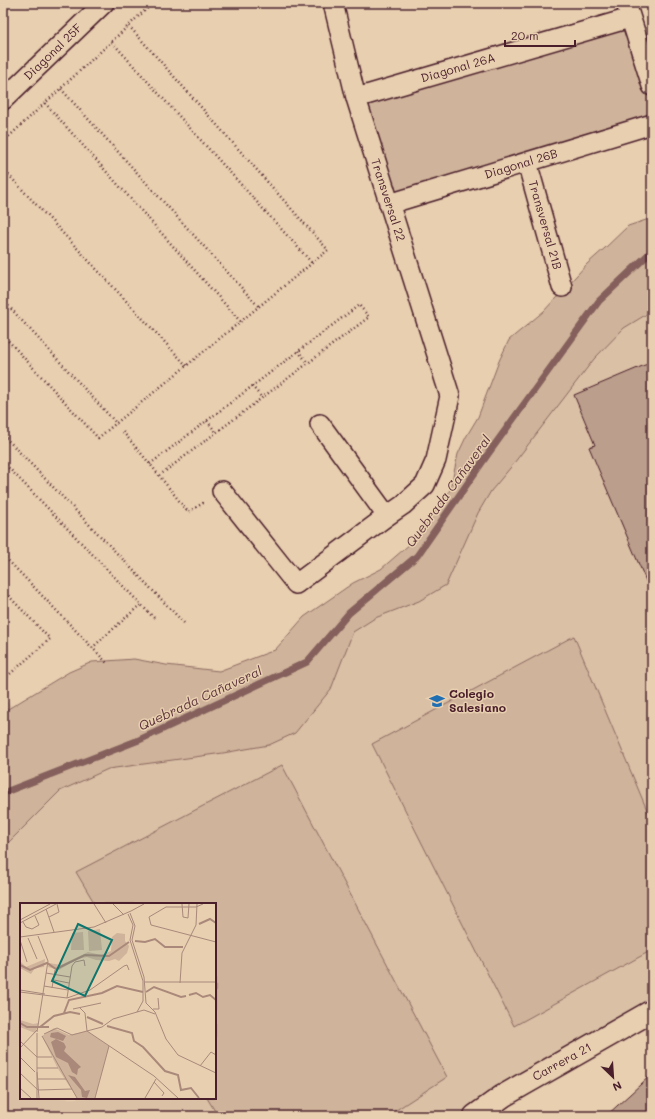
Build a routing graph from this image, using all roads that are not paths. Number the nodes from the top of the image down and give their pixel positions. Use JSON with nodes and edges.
{"nodes":[{"id":1,"x":104,"y":3,"type":"edge"},
{"id":2,"x":333,"y":3,"type":"edge"},
{"id":3,"x":628,"y":11,"type":"edge"},
{"id":4,"x":652,"y":86,"type":"edge"},
{"id":5,"x":356,"y":98,"type":"junction"},
{"id":6,"x":3,"y":100,"type":"edge"},
{"id":7,"x":652,"y":124,"type":"edge"},
{"id":8,"x":527,"y":162,"type":"junction"},
{"id":9,"x":389,"y":204,"type":"junction"},
{"id":10,"x":562,"y":287,"type":"dead end"},
{"id":11,"x":320,"y":424,"type":"dead end"},
{"id":12,"x":222,"y":491,"type":"road end"},
{"id":13,"x":387,"y":516,"type":"junction"},
{"id":14,"x":652,"y":1011,"type":"edge"},
{"id":15,"x":475,"y":1116,"type":"edge"}],
"edges":[{"from":1,"to":6,"type":"street","name":"Diagonal 25F"},
{"from":2,"to":5,"type":"street","name":"Transversal 22"},
{"from":3,"to":4,"type":"street"},
{"from":3,"to":5,"type":"street","name":"Diagonal 26A"},
{"from":5,"to":9,"type":"street","name":"Transversal 22"},
{"from":7,"to":8,"type":"street","name":"Diagonal 26B"},
{"from":8,"to":9,"type":"street","name":"Diagonal 26B"},
{"from":8,"to":10,"type":"street","name":"Transversal 21B"},
{"from":9,"to":13,"type":"street","name":"Transversal 22"},
{"from":11,"to":13,"type":"street"},
{"from":12,"to":13,"type":"street"},
{"from":14,"to":15,"type":"street","name":"Carrera 21"}]}
